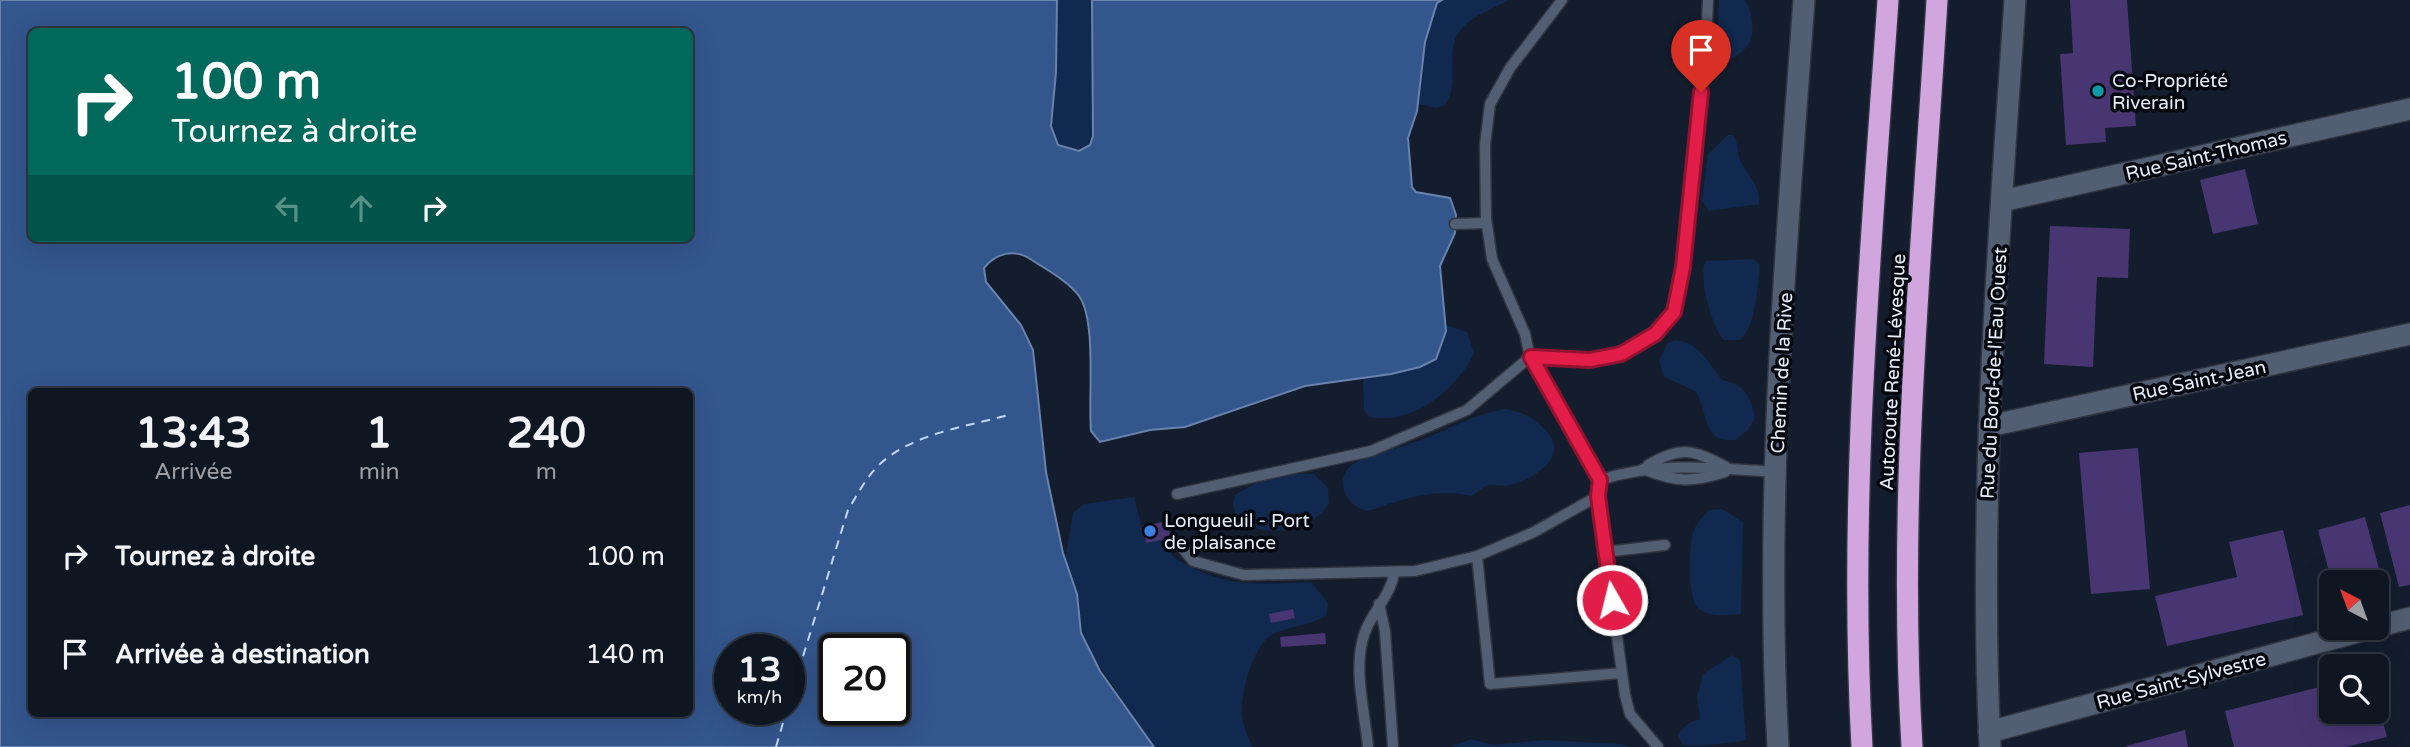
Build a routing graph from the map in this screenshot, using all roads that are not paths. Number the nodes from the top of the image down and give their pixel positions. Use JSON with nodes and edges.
{"nodes":[{"id":1,"x":1562,"y":0,"type":"edge"},
{"id":2,"x":1708,"y":0,"type":"edge"},
{"id":3,"x":1804,"y":0,"type":"edge"},
{"id":4,"x":1888,"y":0,"type":"edge"},
{"id":5,"x":1937,"y":0,"type":"edge"},
{"id":6,"x":2015,"y":0,"type":"edge"},
{"id":7,"x":2410,"y":110,"type":"edge"},
{"id":8,"x":2002,"y":201,"type":"junction"},
{"id":9,"x":1486,"y":223,"type":"junction"},
{"id":10,"x":1455,"y":224,"type":"dead end"},
{"id":11,"x":2410,"y":334,"type":"edge"},
{"id":12,"x":1531,"y":357,"type":"junction"},
{"id":13,"x":1989,"y":426,"type":"junction"},
{"id":14,"x":1641,"y":469,"type":"junction"},
{"id":15,"x":1731,"y":470,"type":"junction"},
{"id":16,"x":1776,"y":472,"type":"junction"},
{"id":17,"x":1600,"y":480,"type":"junction"},
{"id":18,"x":1177,"y":495,"type":"dead end"},
{"id":19,"x":1598,"y":496,"type":"junction"},
{"id":20,"x":1180,"y":545,"type":"dead end"},
{"id":21,"x":1665,"y":545,"type":"dead end"},
{"id":22,"x":1605,"y":552,"type":"junction"},
{"id":23,"x":1478,"y":556,"type":"junction"},
{"id":24,"x":1394,"y":572,"type":"junction"},
{"id":25,"x":1379,"y":604,"type":"junction"},
{"id":26,"x":2410,"y":618,"type":"edge"},
{"id":27,"x":2389,"y":624,"type":"edge"},
{"id":28,"x":2332,"y":640,"type":"edge"},
{"id":29,"x":1622,"y":673,"type":"junction"},
{"id":30,"x":1990,"y":739,"type":"edge"},
{"id":31,"x":1368,"y":747,"type":"edge"},
{"id":32,"x":1393,"y":747,"type":"edge"},
{"id":33,"x":1658,"y":747,"type":"edge"},
{"id":34,"x":1778,"y":747,"type":"edge"},
{"id":35,"x":1863,"y":747,"type":"edge"},
{"id":36,"x":1912,"y":747,"type":"edge"}],
"edges":[{"from":1,"to":9,"type":"lane"},
{"from":2,"to":12,"type":"lane"},
{"from":3,"to":16,"type":"street","name":"Chemin de la Rive"},
{"from":4,"to":35,"type":"highway","name":"Autoroute René-Lévesque"},
{"from":5,"to":36,"type":"highway","name":"Autoroute René-Lévesque"},
{"from":6,"to":8,"type":"street","name":"Rue du Bord-de-l'Eau Ouest"},
{"from":7,"to":8,"type":"street","name":"Rue Saint-Thomas"},
{"from":8,"to":13,"type":"street","name":"Rue du Bord-de-l'Eau Ouest"},
{"from":9,"to":10,"type":"lane"},
{"from":9,"to":12,"type":"lane"},
{"from":11,"to":13,"type":"street","name":"Rue Saint-Jean"},
{"from":12,"to":17,"type":"lane"},
{"from":12,"to":18,"type":"lane"},
{"from":13,"to":30,"type":"street","name":"Rue du Bord-de-l'Eau Ouest"},
{"from":14,"to":15,"type":"lane"},
{"from":14,"to":15,"type":"lane"},
{"from":14,"to":17,"type":"lane"},
{"from":15,"to":16,"type":"lane"},
{"from":16,"to":34,"type":"street","name":"Chemin de la Rive"},
{"from":17,"to":19,"type":"lane"},
{"from":19,"to":22,"type":"lane"},
{"from":19,"to":23,"type":"lane"},
{"from":20,"to":24,"type":"lane"},
{"from":21,"to":22,"type":"lane"},
{"from":22,"to":29,"type":"lane"},
{"from":23,"to":24,"type":"lane"},
{"from":23,"to":29,"type":"lane"},
{"from":24,"to":25,"type":"lane"},
{"from":25,"to":31,"type":"lane"},
{"from":25,"to":32,"type":"lane"},
{"from":26,"to":27,"type":"street","name":"Rue Saint-Sylvestre"},
{"from":28,"to":30,"type":"street","name":"Rue Saint-Sylvestre"},
{"from":29,"to":33,"type":"lane"}]}
